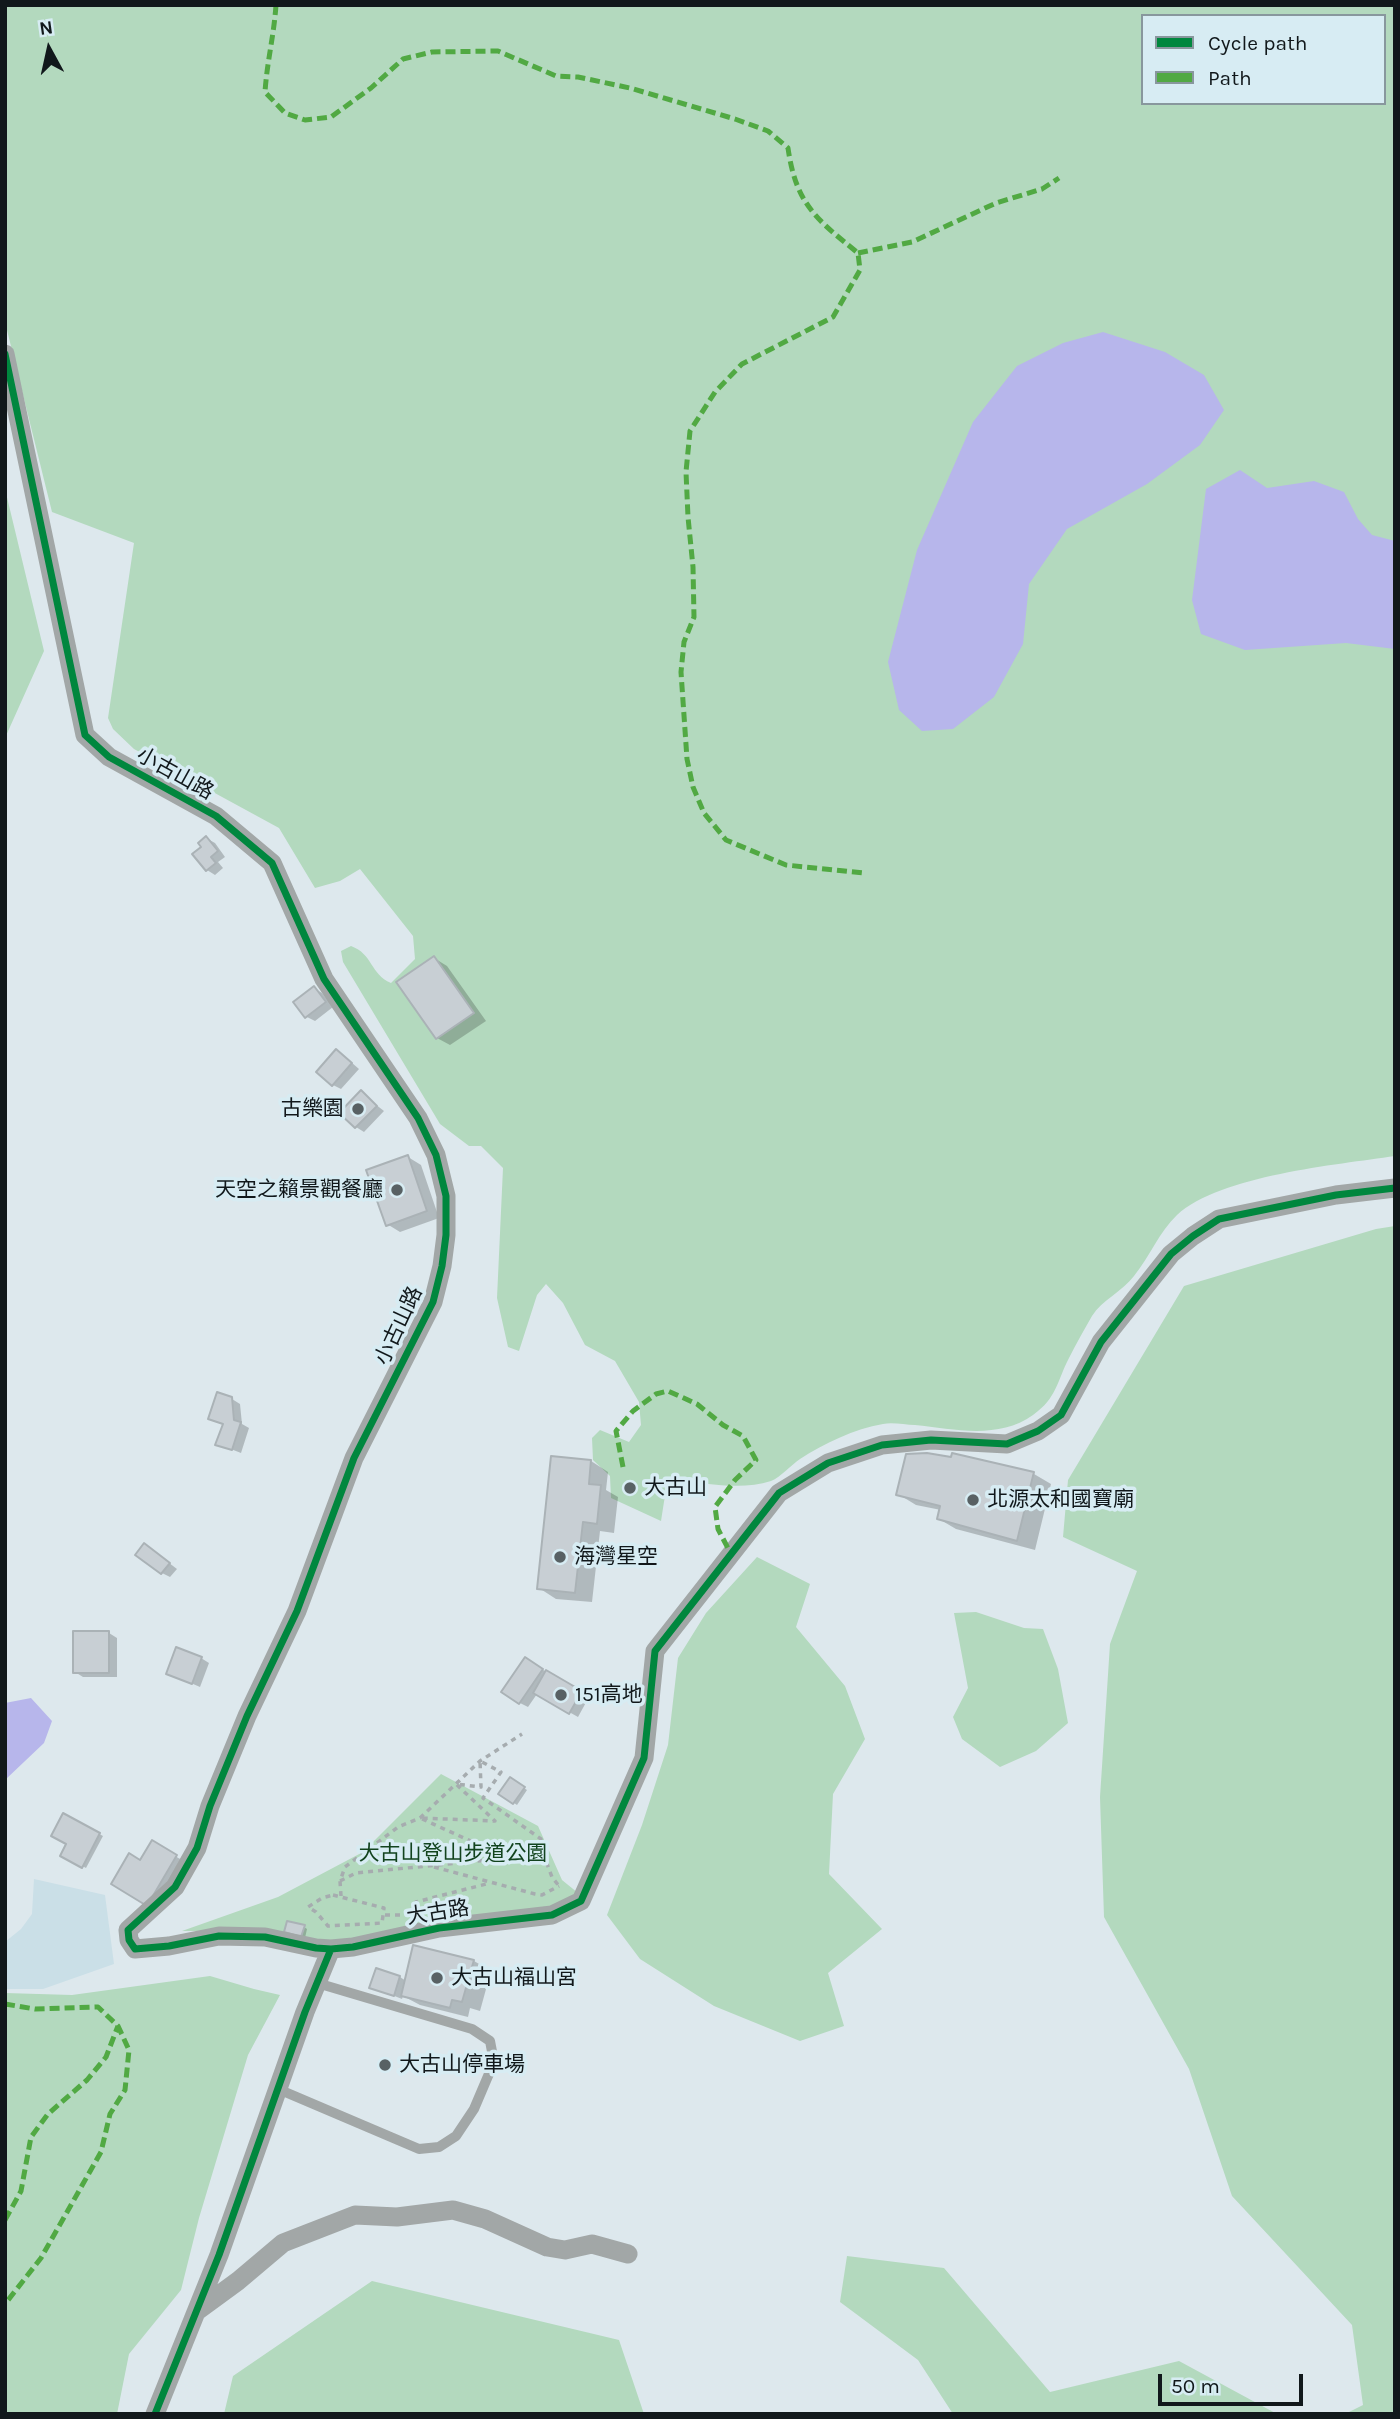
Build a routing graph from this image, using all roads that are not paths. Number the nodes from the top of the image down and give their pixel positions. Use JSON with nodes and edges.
{"nodes":[{"id":1,"x":5,"y":354,"type":"edge"},
{"id":2,"x":1395,"y":1188,"type":"edge"},
{"id":3,"x":331,"y":1949,"type":"junction"},
{"id":4,"x":317,"y":1983,"type":"junction"},
{"id":5,"x":278,"y":2089,"type":"junction"},
{"id":6,"x":628,"y":2254,"type":"dead end"},
{"id":7,"x":196,"y":2311,"type":"junction"},
{"id":8,"x":155,"y":2414,"type":"edge"}],
"edges":[{"from":1,"to":3,"type":"street","name":"小古山路"},
{"from":2,"to":3,"type":"street","name":"大古路"},
{"from":3,"to":4,"type":"street"},
{"from":4,"to":5,"type":"street"},
{"from":4,"to":5,"type":"lane"},
{"from":5,"to":7,"type":"street"},
{"from":6,"to":7,"type":"street"},
{"from":7,"to":8,"type":"street"}]}
